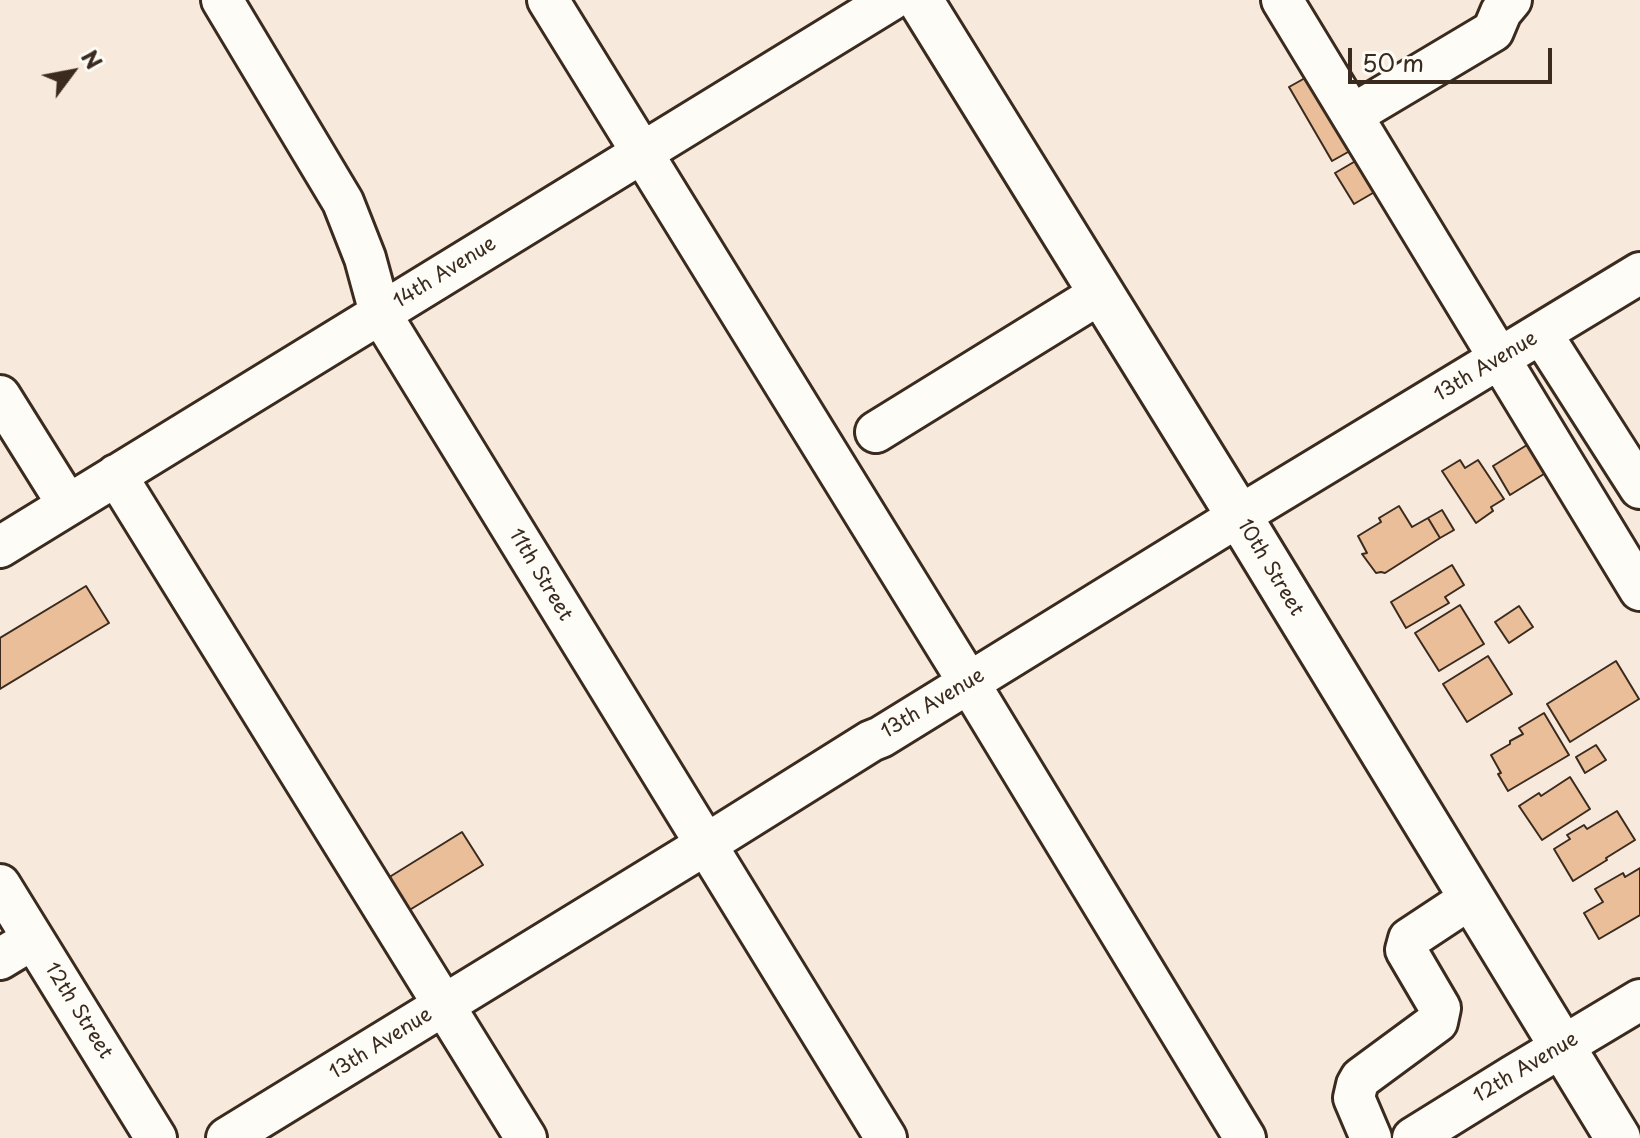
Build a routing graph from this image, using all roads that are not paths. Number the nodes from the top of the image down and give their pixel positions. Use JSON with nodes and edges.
{"nodes":[{"id":1,"x":222,"y":0,"type":"edge"},
{"id":2,"x":548,"y":0,"type":"edge"},
{"id":3,"x":891,"y":0,"type":"edge"},
{"id":4,"x":920,"y":0,"type":"edge"},
{"id":5,"x":1282,"y":0,"type":"edge"},
{"id":6,"x":1511,"y":0,"type":"edge"},
{"id":7,"x":1352,"y":115,"type":"junction"},
{"id":8,"x":641,"y":153,"type":"junction"},
{"id":9,"x":1640,"y":273,"type":"edge"},
{"id":10,"x":1101,"y":293,"type":"junction"},
{"id":11,"x":380,"y":313,"type":"junction"},
{"id":12,"x":1541,"y":333,"type":"junction"},
{"id":13,"x":1500,"y":358,"type":"junction"},
{"id":14,"x":0,"y":396,"type":"edge"},
{"id":15,"x":876,"y":432,"type":"dead end"},
{"id":16,"x":1626,"y":434,"type":"edge"},
{"id":17,"x":116,"y":475,"type":"junction"},
{"id":18,"x":1640,"y":488,"type":"edge"},
{"id":19,"x":68,"y":505,"type":"junction"},
{"id":20,"x":1239,"y":516,"type":"junction"},
{"id":21,"x":0,"y":547,"type":"edge"},
{"id":22,"x":1640,"y":590,"type":"edge"},
{"id":23,"x":969,"y":683,"type":"junction"},
{"id":24,"x":705,"y":845,"type":"junction"},
{"id":25,"x":0,"y":885,"type":"edge"},
{"id":26,"x":1471,"y":898,"type":"junction"},
{"id":27,"x":33,"y":939,"type":"junction"},
{"id":28,"x":0,"y":959,"type":"edge"},
{"id":29,"x":1640,"y":1000,"type":"edge"},
{"id":30,"x":443,"y":1006,"type":"junction"},
{"id":31,"x":1562,"y":1047,"type":"junction"},
{"id":32,"x":156,"y":1138,"type":"edge"},
{"id":33,"x":227,"y":1138,"type":"edge"},
{"id":34,"x":526,"y":1138,"type":"edge"},
{"id":35,"x":886,"y":1138,"type":"edge"},
{"id":36,"x":1245,"y":1138,"type":"edge"},
{"id":37,"x":1371,"y":1138,"type":"edge"},
{"id":38,"x":1413,"y":1138,"type":"edge"},
{"id":39,"x":1618,"y":1138,"type":"edge"}],
"edges":[{"from":1,"to":11,"type":"street","name":"11th Street"},
{"from":2,"to":8,"type":"street"},
{"from":3,"to":8,"type":"street","name":"14th Avenue"},
{"from":4,"to":10,"type":"main road","name":"10th Street"},
{"from":5,"to":7,"type":"street"},
{"from":6,"to":7,"type":"street"},
{"from":7,"to":13,"type":"street"},
{"from":8,"to":11,"type":"street","name":"14th Avenue"},
{"from":8,"to":23,"type":"street"},
{"from":9,"to":12,"type":"street","name":"13th Avenue"},
{"from":10,"to":15,"type":"street"},
{"from":10,"to":20,"type":"main road","name":"10th Street"},
{"from":11,"to":17,"type":"street","name":"14th Avenue"},
{"from":11,"to":24,"type":"street","name":"11th Street"},
{"from":12,"to":13,"type":"street","name":"13th Avenue"},
{"from":12,"to":16,"type":"street"},
{"from":13,"to":20,"type":"street","name":"13th Avenue"},
{"from":13,"to":22,"type":"street"},
{"from":14,"to":19,"type":"street"},
{"from":16,"to":18,"type":"street"},
{"from":17,"to":19,"type":"street","name":"14th Avenue"},
{"from":17,"to":30,"type":"street"},
{"from":19,"to":21,"type":"street","name":"14th Avenue"},
{"from":20,"to":23,"type":"street","name":"13th Avenue"},
{"from":20,"to":26,"type":"main road","name":"10th Street"},
{"from":23,"to":24,"type":"street","name":"13th Avenue"},
{"from":23,"to":36,"type":"street"},
{"from":24,"to":30,"type":"street","name":"13th Avenue"},
{"from":24,"to":35,"type":"street","name":"11th Street"},
{"from":25,"to":27,"type":"street","name":"12th Street"},
{"from":26,"to":31,"type":"main road","name":"10th Street"},
{"from":26,"to":37,"type":"street"},
{"from":27,"to":28,"type":"street"},
{"from":27,"to":32,"type":"street","name":"12th Street"},
{"from":29,"to":31,"type":"street","name":"12th Avenue"},
{"from":30,"to":33,"type":"street","name":"13th Avenue"},
{"from":30,"to":34,"type":"street"},
{"from":31,"to":38,"type":"street","name":"12th Avenue"},
{"from":31,"to":39,"type":"main road","name":"10th Street"}]}
